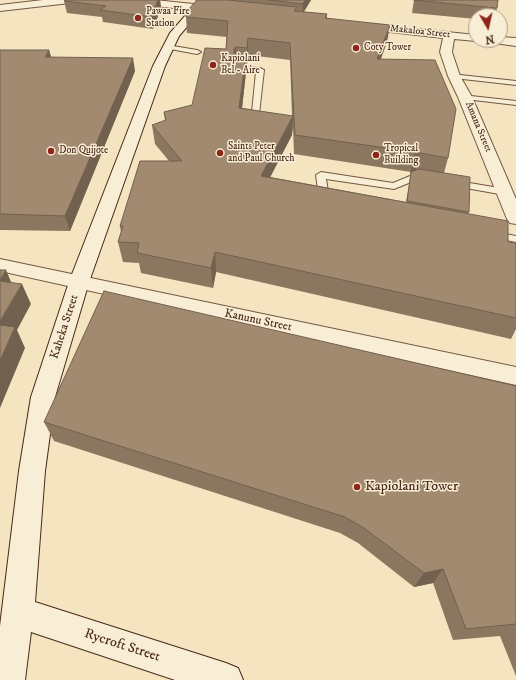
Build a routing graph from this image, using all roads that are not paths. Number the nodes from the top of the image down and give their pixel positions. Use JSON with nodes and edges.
{"nodes":[{"id":1,"x":70,"y":0,"type":"edge"},
{"id":2,"x":125,"y":0,"type":"edge"},
{"id":3,"x":202,"y":3,"type":"edge"},
{"id":4,"x":0,"y":8,"type":"edge"},
{"id":5,"x":230,"y":10,"type":"edge"},
{"id":6,"x":346,"y":24,"type":"edge"},
{"id":7,"x":449,"y":35,"type":"junction"},
{"id":8,"x":468,"y":37,"type":"edge"},
{"id":9,"x":167,"y":47,"type":"junction"},
{"id":10,"x":197,"y":52,"type":"dead end"},
{"id":11,"x":239,"y":68,"type":"edge"},
{"id":12,"x":454,"y":76,"type":"junction"},
{"id":13,"x":516,"y":83,"type":"edge"},
{"id":14,"x":465,"y":97,"type":"junction"},
{"id":15,"x":516,"y":104,"type":"edge"},
{"id":16,"x":256,"y":112,"type":"edge"},
{"id":17,"x":505,"y":192,"type":"junction"},
{"id":18,"x":332,"y":205,"type":"edge"},
{"id":19,"x":516,"y":219,"type":"edge"},
{"id":20,"x":478,"y":232,"type":"edge"},
{"id":21,"x":516,"y":238,"type":"edge"},
{"id":22,"x":0,"y":265,"type":"edge"},
{"id":23,"x":79,"y":282,"type":"junction"},
{"id":24,"x":516,"y":376,"type":"edge"},
{"id":25,"x":18,"y":612,"type":"junction"},
{"id":26,"x":8,"y":680,"type":"edge"},
{"id":27,"x":226,"y":680,"type":"edge"}],
"edges":[{"from":1,"to":4,"type":"street"},
{"from":2,"to":3,"type":"street"},
{"from":3,"to":5,"type":"street"},
{"from":3,"to":9,"type":"street","name":"Kaheka Street"},
{"from":6,"to":7,"type":"street","name":"Makaloa Street"},
{"from":7,"to":8,"type":"street","name":"Makaloa Street"},
{"from":7,"to":12,"type":"street","name":"Amana Street"},
{"from":9,"to":10,"type":"lane"},
{"from":9,"to":23,"type":"street","name":"Kaheka Street"},
{"from":11,"to":16,"type":"lane"},
{"from":12,"to":13,"type":"lane"},
{"from":12,"to":14,"type":"street","name":"Amana Street"},
{"from":14,"to":15,"type":"lane"},
{"from":14,"to":17,"type":"street","name":"Amana Street"},
{"from":17,"to":18,"type":"lane"},
{"from":17,"to":19,"type":"street","name":"Amana Street"},
{"from":20,"to":21,"type":"lane"},
{"from":22,"to":23,"type":"street","name":"Kanunu Street"},
{"from":23,"to":24,"type":"street","name":"Kanunu Street"},
{"from":23,"to":25,"type":"street","name":"Kaheka Street"},
{"from":25,"to":26,"type":"street","name":"Kaheka Street"},
{"from":25,"to":27,"type":"street","name":"Rycroft Street"}]}
